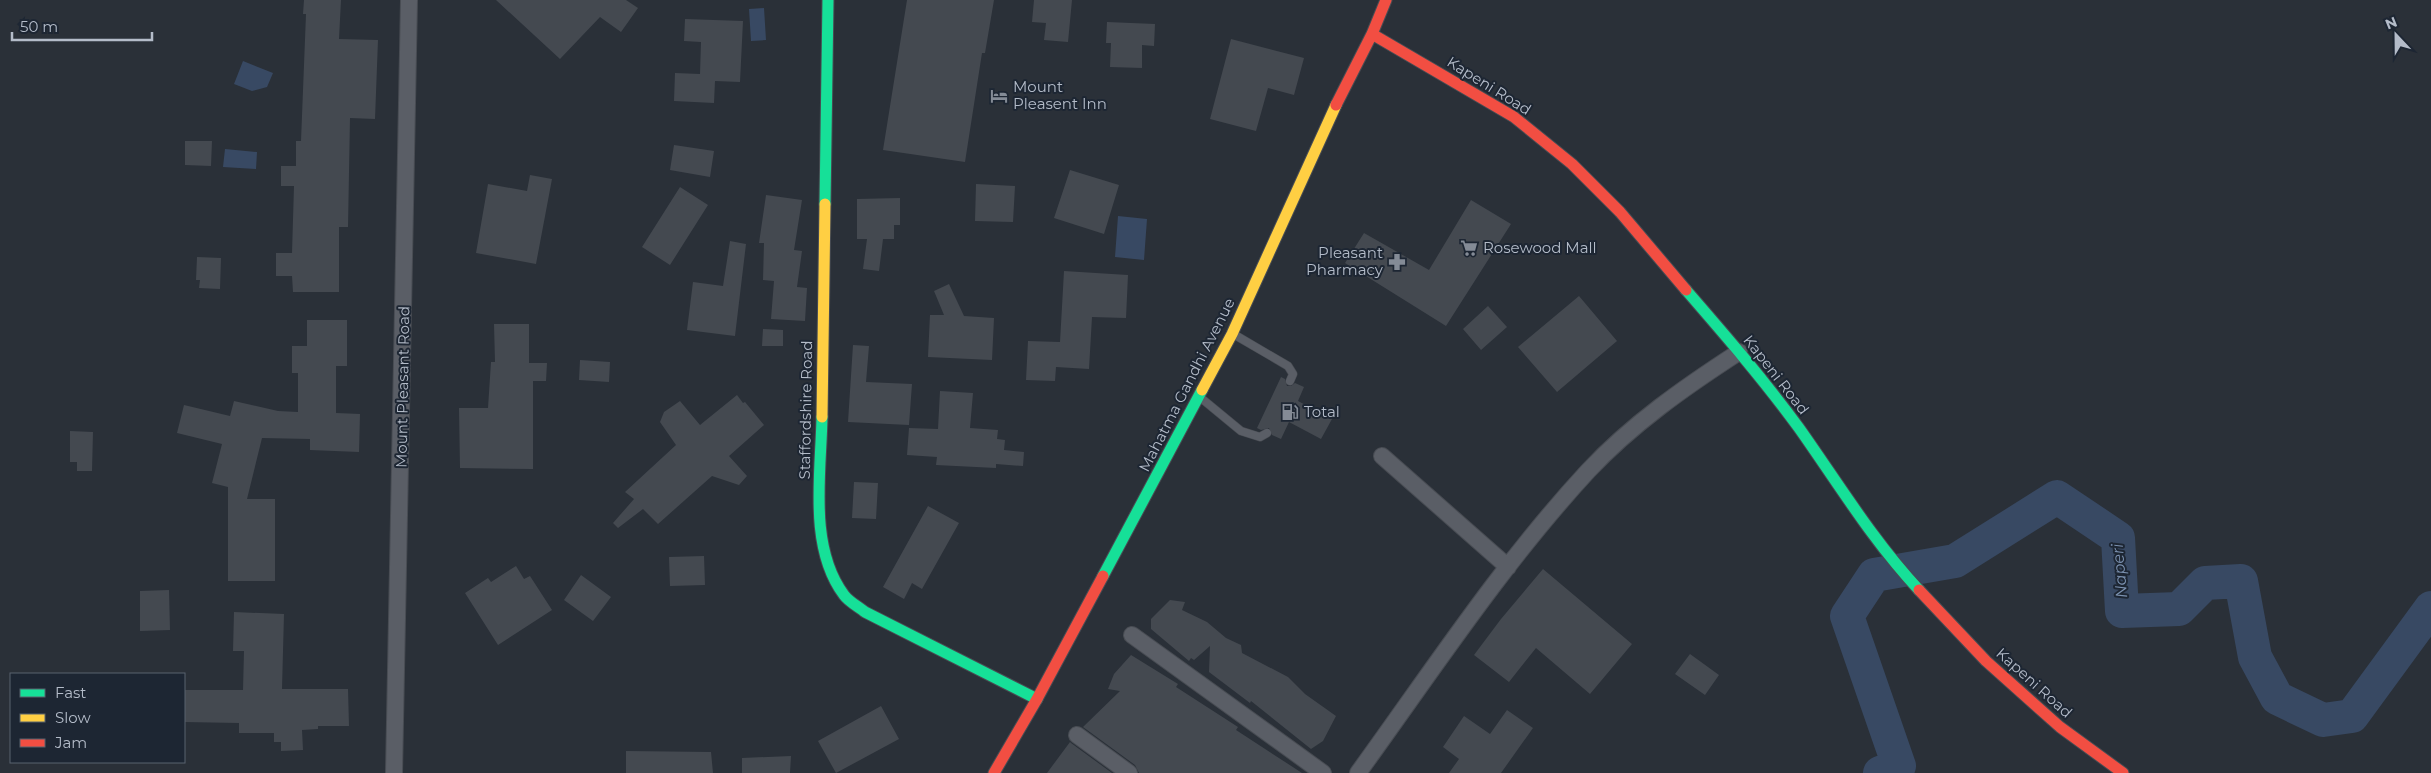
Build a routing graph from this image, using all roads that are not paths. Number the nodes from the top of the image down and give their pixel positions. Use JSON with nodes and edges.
{"nodes":[{"id":1,"x":409,"y":0,"type":"edge"},
{"id":2,"x":828,"y":0,"type":"edge"},
{"id":3,"x":1386,"y":0,"type":"edge"},
{"id":4,"x":1372,"y":34,"type":"junction"},
{"id":5,"x":1232,"y":334,"type":"junction"},
{"id":6,"x":1739,"y":352,"type":"junction"},
{"id":7,"x":1290,"y":381,"type":"dead end"},
{"id":8,"x":1200,"y":397,"type":"junction"},
{"id":9,"x":1267,"y":433,"type":"dead end"},
{"id":10,"x":1382,"y":456,"type":"dead end"},
{"id":11,"x":1508,"y":568,"type":"junction"},
{"id":12,"x":1132,"y":635,"type":"dead end"},
{"id":13,"x":1037,"y":700,"type":"junction"},
{"id":14,"x":1077,"y":735,"type":"dead end"},
{"id":15,"x":394,"y":773,"type":"edge"},
{"id":16,"x":994,"y":773,"type":"edge"},
{"id":17,"x":1129,"y":773,"type":"edge"},
{"id":18,"x":1323,"y":773,"type":"edge"},
{"id":19,"x":1358,"y":773,"type":"edge"},
{"id":20,"x":2123,"y":773,"type":"edge"}],
"edges":[{"from":1,"to":15,"type":"street","name":"Mount Pleasant Road"},
{"from":2,"to":13,"type":"main road","name":"Staffordshire Road"},
{"from":3,"to":4,"type":"main road","name":"Mahatma Gandhi Avenue"},
{"from":4,"to":5,"type":"main road","name":"Mahatma Gandhi Avenue"},
{"from":4,"to":6,"type":"main road","name":"Kapeni Road"},
{"from":5,"to":7,"type":"lane"},
{"from":5,"to":8,"type":"main road","name":"Mahatma Gandhi Avenue"},
{"from":6,"to":11,"type":"street"},
{"from":6,"to":20,"type":"main road","name":"Kapeni Road"},
{"from":8,"to":9,"type":"lane"},
{"from":8,"to":13,"type":"main road","name":"Mahatma Gandhi Avenue"},
{"from":10,"to":11,"type":"street"},
{"from":11,"to":19,"type":"street"},
{"from":12,"to":18,"type":"street"},
{"from":13,"to":16,"type":"main road","name":"Mahatma Gandhi Avenue"},
{"from":14,"to":17,"type":"street"}]}
